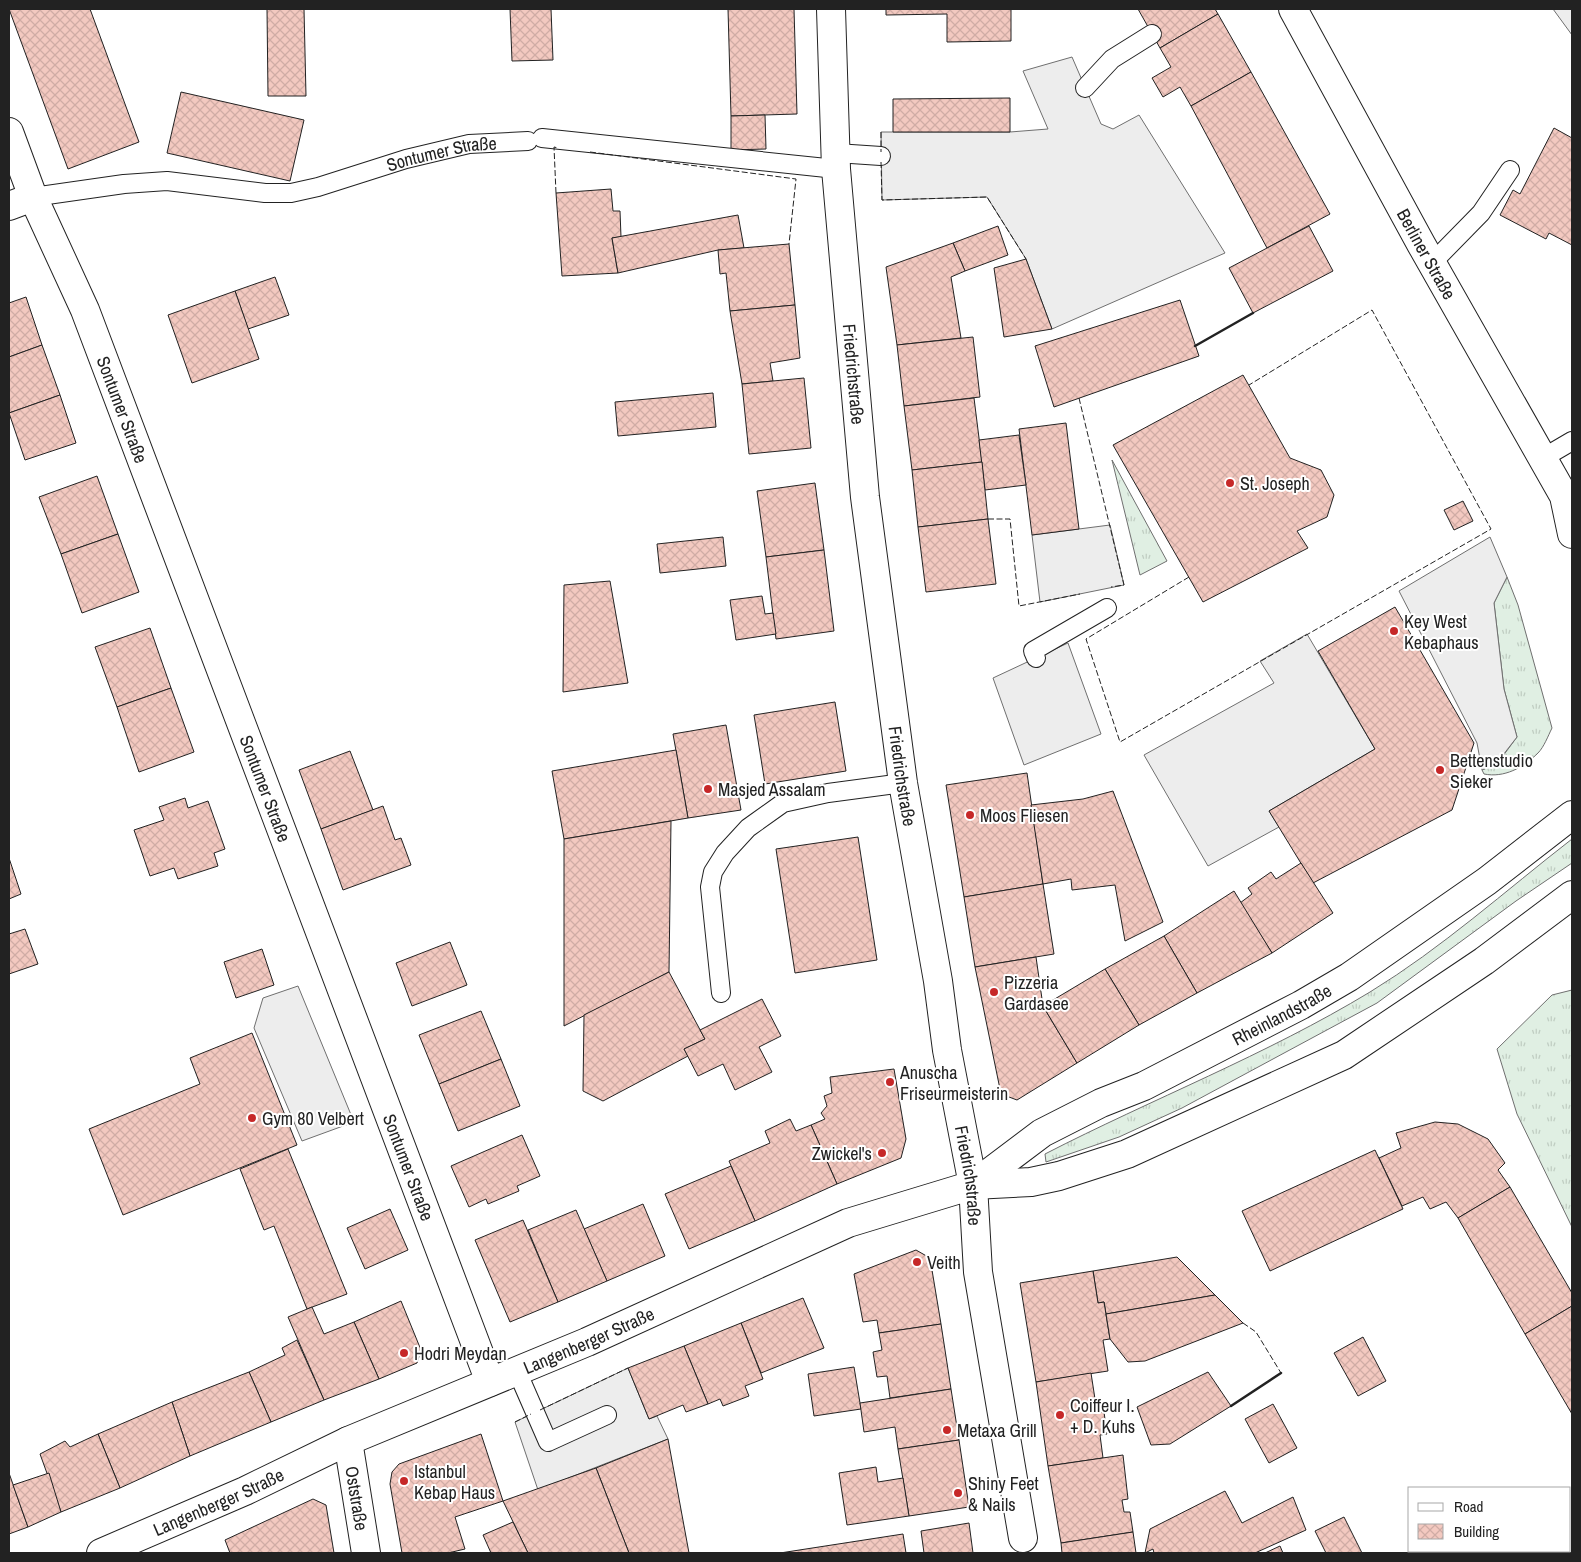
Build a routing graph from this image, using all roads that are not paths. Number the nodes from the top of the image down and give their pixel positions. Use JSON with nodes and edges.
{"nodes":[{"id":1,"x":831,"y":9,"type":"edge"},
{"id":2,"x":1293,"y":9,"type":"edge"},
{"id":3,"x":1152,"y":34,"type":"dead end"},
{"id":4,"x":1085,"y":88,"type":"dead end"},
{"id":5,"x":9,"y":132,"type":"edge"},
{"id":6,"x":881,"y":156,"type":"dead end"},
{"id":7,"x":836,"y":161,"type":"junction"},
{"id":8,"x":1510,"y":170,"type":"dead end"},
{"id":9,"x":21,"y":202,"type":"edge"},
{"id":10,"x":1432,"y":263,"type":"junction"},
{"id":11,"x":1572,"y":441,"type":"edge"},
{"id":12,"x":1543,"y":458,"type":"junction"},
{"id":13,"x":1568,"y":500,"type":"edge"},
{"id":14,"x":1572,"y":534,"type":"edge"},
{"id":15,"x":1107,"y":608,"type":"dead end"},
{"id":16,"x":1036,"y":658,"type":"dead end"},
{"id":17,"x":903,"y":783,"type":"junction"},
{"id":18,"x":1572,"y":815,"type":"edge"},
{"id":19,"x":1572,"y":895,"type":"edge"},
{"id":20,"x":721,"y":993,"type":"dead end"},
{"id":21,"x":973,"y":1185,"type":"junction"},
{"id":22,"x":517,"y":1371,"type":"junction"},
{"id":23,"x":490,"y":1382,"type":"junction"},
{"id":24,"x":607,"y":1415,"type":"dead end"},
{"id":25,"x":348,"y":1441,"type":"junction"},
{"id":26,"x":1023,"y":1538,"type":"dead end"},
{"id":27,"x":100,"y":1553,"type":"edge"},
{"id":28,"x":366,"y":1553,"type":"edge"}],
"edges":[{"from":1,"to":7,"type":"main road","name":"Friedrichstraße"},
{"from":2,"to":10,"type":"main road","name":"Berliner Straße"},
{"from":3,"to":4,"type":"lane"},
{"from":5,"to":9,"type":"main road","name":"Sontumer Straße"},
{"from":6,"to":7,"type":"lane","name":"Sontumer Straße"},
{"from":7,"to":9,"type":"lane","name":"Sontumer Straße"},
{"from":7,"to":17,"type":"main road","name":"Friedrichstraße"},
{"from":8,"to":10,"type":"lane"},
{"from":9,"to":23,"type":"main road","name":"Sontumer Straße"},
{"from":10,"to":12,"type":"main road","name":"Berliner Straße"},
{"from":11,"to":12,"type":"lane"},
{"from":12,"to":13,"type":"main road","name":"Berliner Straße"},
{"from":13,"to":14,"type":"main road","name":"Berliner Straße"},
{"from":15,"to":16,"type":"lane"},
{"from":17,"to":20,"type":"lane"},
{"from":17,"to":21,"type":"main road","name":"Friedrichstraße"},
{"from":18,"to":21,"type":"main road","name":"Rheinlandstraße"},
{"from":19,"to":21,"type":"main road","name":"Langenberger Straße"},
{"from":21,"to":22,"type":"main road","name":"Langenberger Straße"},
{"from":21,"to":26,"type":"main road","name":"Friedrichstraße"},
{"from":22,"to":23,"type":"main road","name":"Langenberger Straße"},
{"from":22,"to":24,"type":"lane"},
{"from":23,"to":25,"type":"main road","name":"Langenberger Straße"},
{"from":25,"to":27,"type":"main road","name":"Langenberger Straße"},
{"from":25,"to":28,"type":"main road","name":"Oststraße"}]}
